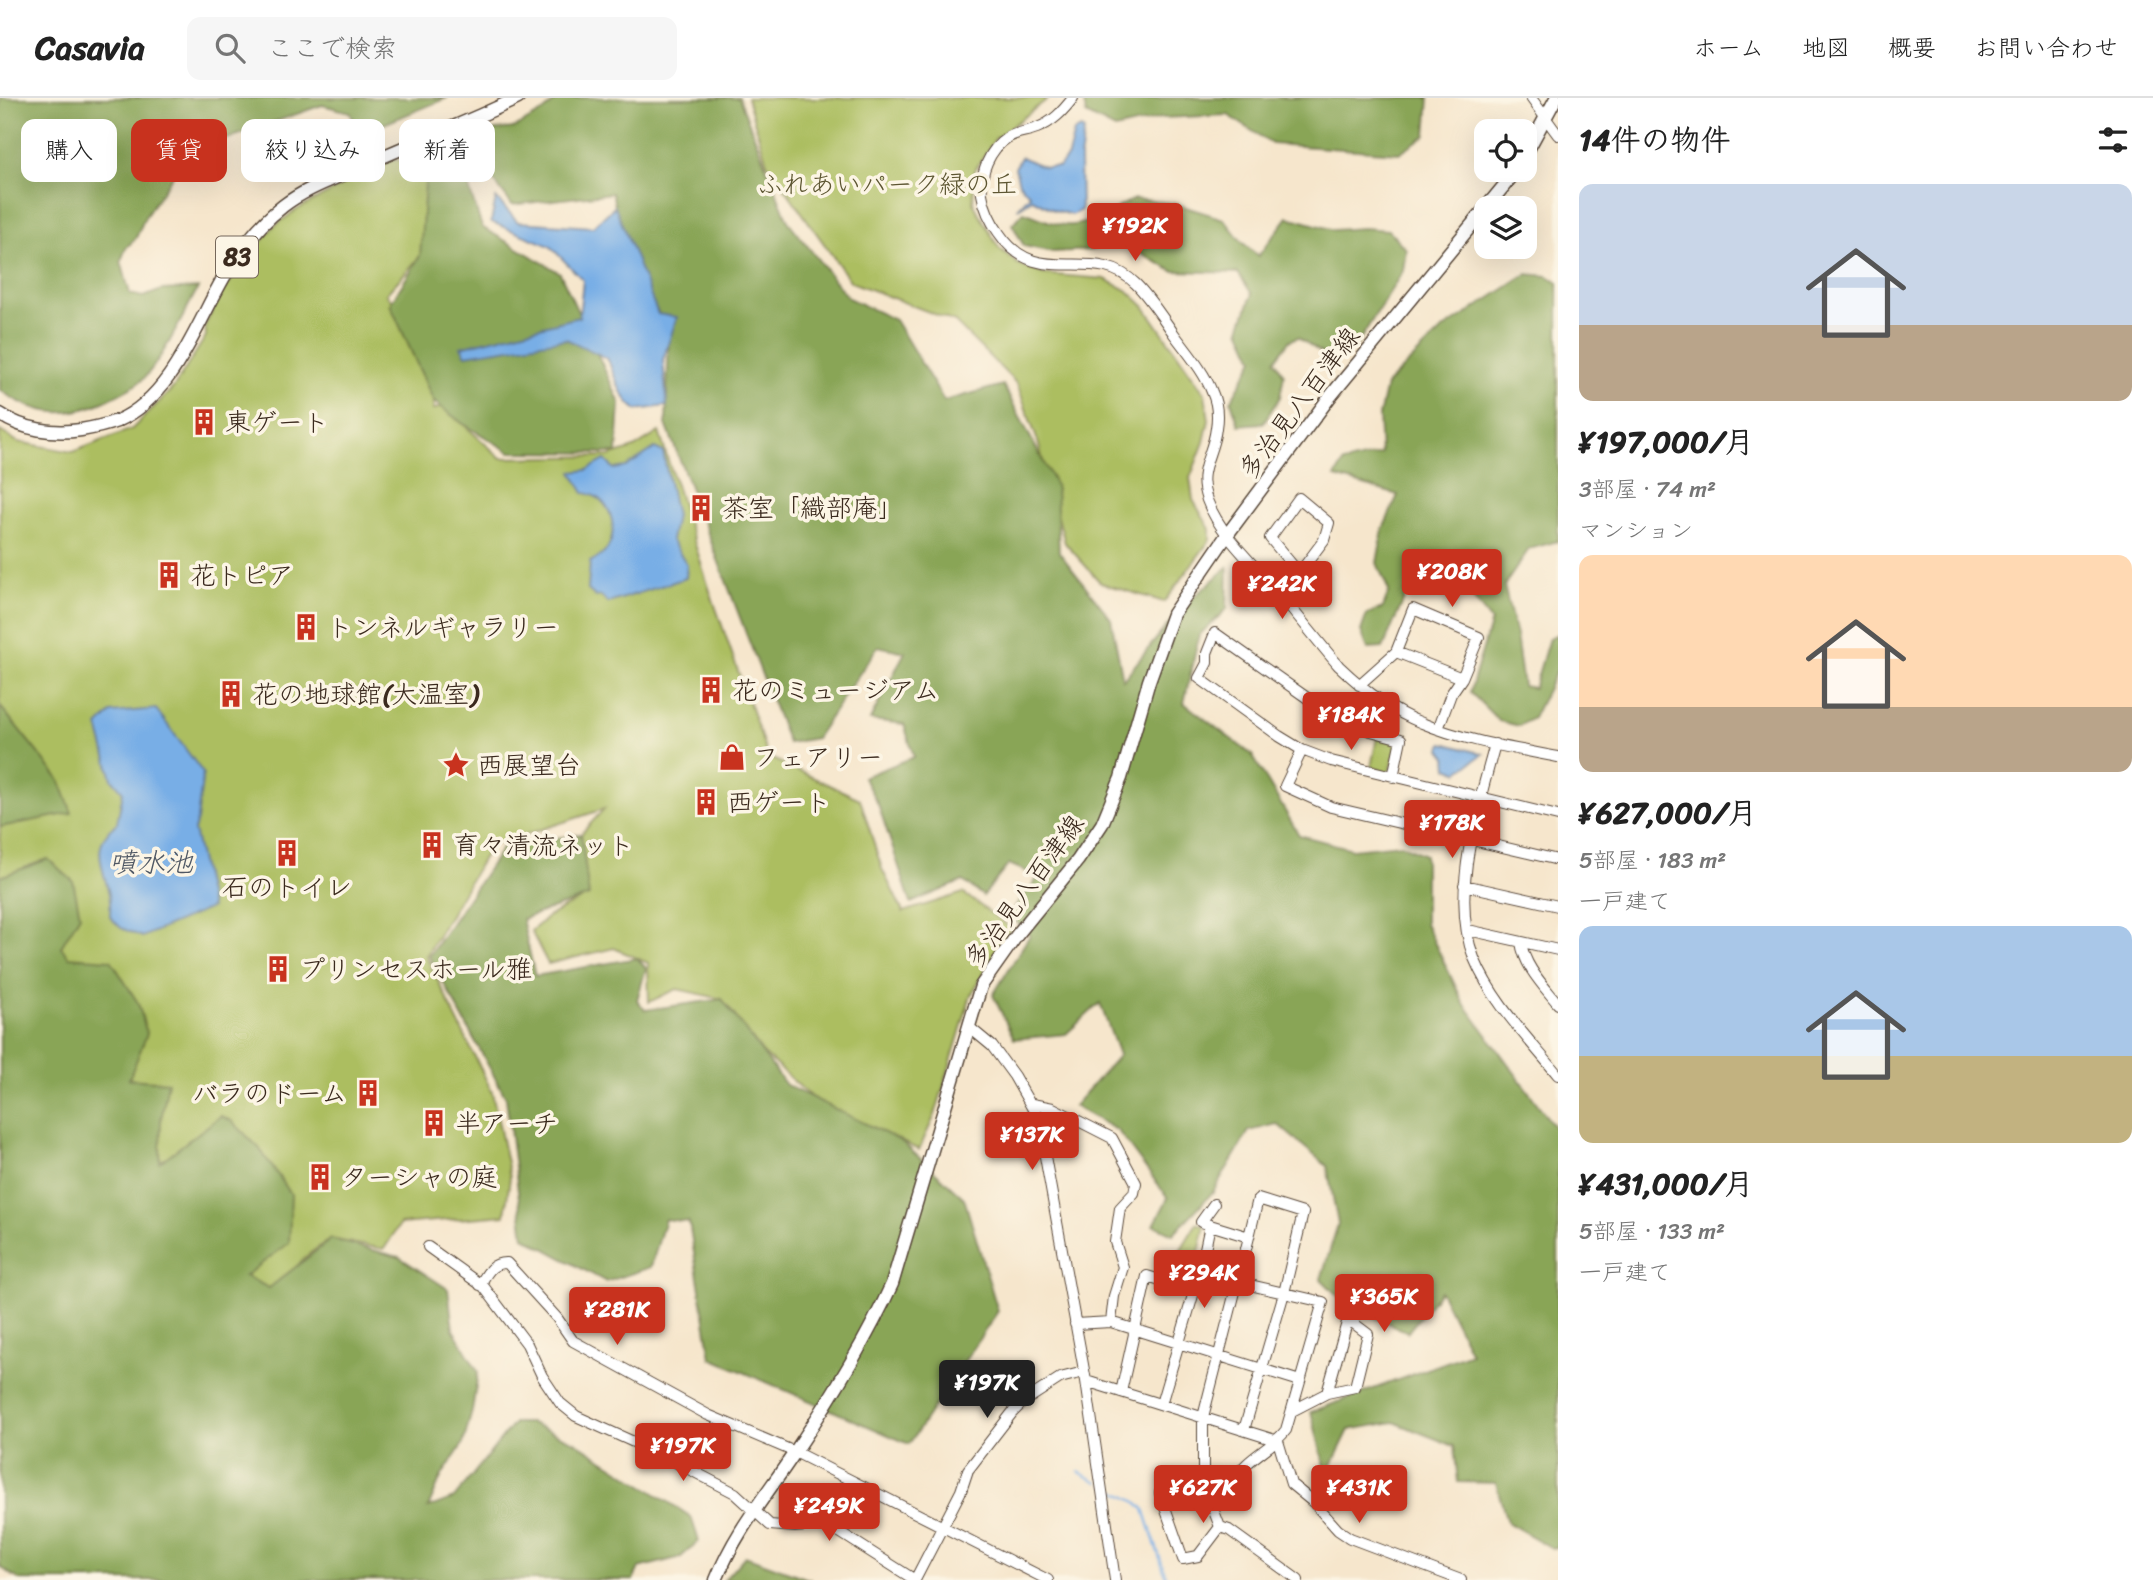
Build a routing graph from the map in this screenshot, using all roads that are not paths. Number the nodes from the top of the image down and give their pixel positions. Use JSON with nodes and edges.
{"nodes":[{"id":1,"x":518,"y":98,"type":"edge"},
{"id":2,"x":1073,"y":98,"type":"edge"},
{"id":3,"x":1531,"y":98,"type":"edge"},
{"id":4,"x":1556,"y":98,"type":"edge"},
{"id":5,"x":1547,"y":118,"type":"junction"},
{"id":6,"x":1537,"y":135,"type":"edge"},
{"id":7,"x":1558,"y":135,"type":"edge"},
{"id":8,"x":1507,"y":182,"type":"edge"},
{"id":9,"x":0,"y":414,"type":"edge"},
{"id":10,"x":1227,"y":535,"type":"junction"},
{"id":11,"x":1299,"y":573,"type":"junction"},
{"id":12,"x":1282,"y":596,"type":"junction"},
{"id":13,"x":1396,"y":652,"type":"junction"},
{"id":14,"x":1462,"y":678,"type":"junction"},
{"id":15,"x":1359,"y":685,"type":"junction"},
{"id":16,"x":1438,"y":729,"type":"junction"},
{"id":17,"x":1494,"y":744,"type":"junction"},
{"id":18,"x":1302,"y":750,"type":"junction"},
{"id":19,"x":1558,"y":757,"type":"edge"},
{"id":20,"x":1392,"y":777,"type":"junction"},
{"id":21,"x":1480,"y":798,"type":"junction"},
{"id":22,"x":1558,"y":817,"type":"edge"},
{"id":23,"x":1471,"y":841,"type":"junction"},
{"id":24,"x":1558,"y":860,"type":"edge"},
{"id":25,"x":1464,"y":885,"type":"junction"},
{"id":26,"x":1558,"y":906,"type":"edge"},
{"id":27,"x":1468,"y":930,"type":"junction"},
{"id":28,"x":1521,"y":942,"type":"junction"},
{"id":29,"x":1558,"y":950,"type":"edge"},
{"id":30,"x":1558,"y":1004,"type":"edge"},
{"id":31,"x":968,"y":1027,"type":"junction"},
{"id":32,"x":1558,"y":1075,"type":"edge"},
{"id":33,"x":1032,"y":1104,"type":"junction"},
{"id":34,"x":1214,"y":1204,"type":"dead end"},
{"id":35,"x":1210,"y":1225,"type":"junction"},
{"id":36,"x":1249,"y":1237,"type":"junction"},
{"id":37,"x":428,"y":1247,"type":"dead end"},
{"id":38,"x":1201,"y":1268,"type":"junction"},
{"id":39,"x":1237,"y":1282,"type":"junction"},
{"id":40,"x":480,"y":1284,"type":"junction"},
{"id":41,"x":1194,"y":1290,"type":"junction"},
{"id":42,"x":1284,"y":1293,"type":"junction"},
{"id":43,"x":1111,"y":1322,"type":"junction"},
{"id":44,"x":1075,"y":1324,"type":"junction"},
{"id":45,"x":1136,"y":1330,"type":"junction"},
{"id":46,"x":1179,"y":1343,"type":"junction"},
{"id":47,"x":1219,"y":1356,"type":"junction"},
{"id":48,"x":1261,"y":1369,"type":"junction"},
{"id":49,"x":1085,"y":1377,"type":"junction"},
{"id":50,"x":1300,"y":1381,"type":"junction"},
{"id":51,"x":1121,"y":1392,"type":"junction"},
{"id":52,"x":1327,"y":1393,"type":"junction"},
{"id":53,"x":1161,"y":1405,"type":"junction"},
{"id":54,"x":1292,"y":1410,"type":"junction"},
{"id":55,"x":1203,"y":1417,"type":"junction"},
{"id":56,"x":1244,"y":1430,"type":"junction"},
{"id":57,"x":1278,"y":1441,"type":"junction"},
{"id":58,"x":795,"y":1452,"type":"junction"},
{"id":59,"x":1202,"y":1482,"type":"junction"},
{"id":60,"x":754,"y":1511,"type":"junction"},
{"id":61,"x":942,"y":1527,"type":"junction"},
{"id":62,"x":1220,"y":1527,"type":"junction"},
{"id":63,"x":716,"y":1580,"type":"edge"},
{"id":64,"x":915,"y":1580,"type":"edge"},
{"id":65,"x":1048,"y":1580,"type":"edge"},
{"id":66,"x":1115,"y":1580,"type":"edge"},
{"id":67,"x":1298,"y":1580,"type":"edge"},
{"id":68,"x":1461,"y":1580,"type":"edge"}],
"edges":[{"from":1,"to":9,"type":"main road","number":"83"},
{"from":2,"to":10,"type":"street"},
{"from":3,"to":5,"type":"street"},
{"from":4,"to":5,"type":"main road"},
{"from":5,"to":6,"type":"main road"},
{"from":5,"to":7,"type":"street"},
{"from":8,"to":10,"type":"main road","name":"多治見八百津線"},
{"from":10,"to":12,"type":"street"},
{"from":10,"to":31,"type":"main road","name":"多治見八百津線"},
{"from":11,"to":11,"type":"street"},
{"from":11,"to":12,"type":"street"},
{"from":12,"to":15,"type":"street"},
{"from":13,"to":14,"type":"street"},
{"from":13,"to":14,"type":"street"},
{"from":13,"to":15,"type":"street"},
{"from":14,"to":16,"type":"street"},
{"from":15,"to":16,"type":"street"},
{"from":16,"to":17,"type":"street"},
{"from":17,"to":19,"type":"street"},
{"from":17,"to":21,"type":"street"},
{"from":18,"to":20,"type":"street"},
{"from":18,"to":20,"type":"street"},
{"from":18,"to":23,"type":"street"},
{"from":20,"to":21,"type":"street"},
{"from":21,"to":22,"type":"street"},
{"from":21,"to":23,"type":"street"},
{"from":23,"to":24,"type":"street"},
{"from":23,"to":25,"type":"street"},
{"from":25,"to":26,"type":"street"},
{"from":25,"to":27,"type":"street"},
{"from":27,"to":28,"type":"street"},
{"from":27,"to":32,"type":"street"},
{"from":28,"to":29,"type":"street"},
{"from":28,"to":30,"type":"street"},
{"from":31,"to":33,"type":"street"},
{"from":31,"to":58,"type":"main road","name":"多治見八百津線"},
{"from":33,"to":43,"type":"street"},
{"from":33,"to":44,"type":"street"},
{"from":34,"to":35,"type":"street"},
{"from":35,"to":36,"type":"street"},
{"from":35,"to":38,"type":"street"},
{"from":36,"to":39,"type":"street"},
{"from":36,"to":42,"type":"street"},
{"from":37,"to":40,"type":"street"},
{"from":38,"to":39,"type":"street"},
{"from":38,"to":41,"type":"street"},
{"from":39,"to":42,"type":"street"},
{"from":39,"to":47,"type":"street"},
{"from":40,"to":58,"type":"street"},
{"from":40,"to":60,"type":"street"},
{"from":41,"to":45,"type":"street"},
{"from":41,"to":46,"type":"street"},
{"from":42,"to":48,"type":"street"},
{"from":42,"to":50,"type":"street"},
{"from":43,"to":44,"type":"street"},
{"from":43,"to":45,"type":"street"},
{"from":44,"to":49,"type":"street"},
{"from":45,"to":46,"type":"street"},
{"from":45,"to":51,"type":"street"},
{"from":46,"to":47,"type":"street"},
{"from":46,"to":53,"type":"street"},
{"from":47,"to":48,"type":"street"},
{"from":47,"to":55,"type":"street"},
{"from":48,"to":50,"type":"street"},
{"from":48,"to":56,"type":"street"},
{"from":49,"to":51,"type":"street"},
{"from":49,"to":61,"type":"street"},
{"from":49,"to":66,"type":"street"},
{"from":50,"to":54,"type":"street"},
{"from":51,"to":53,"type":"street"},
{"from":52,"to":52,"type":"street"},
{"from":52,"to":54,"type":"street"},
{"from":53,"to":55,"type":"street"},
{"from":54,"to":57,"type":"street"},
{"from":55,"to":56,"type":"street"},
{"from":55,"to":59,"type":"street"},
{"from":56,"to":57,"type":"street"},
{"from":57,"to":59,"type":"street"},
{"from":57,"to":68,"type":"street"},
{"from":58,"to":60,"type":"main road","name":"多治見八百津線"},
{"from":58,"to":61,"type":"street"},
{"from":59,"to":62,"type":"street"},
{"from":59,"to":62,"type":"street"},
{"from":60,"to":63,"type":"main road","name":"多治見八百津線"},
{"from":60,"to":64,"type":"street"},
{"from":61,"to":64,"type":"street"},
{"from":61,"to":65,"type":"street"},
{"from":62,"to":67,"type":"street"}]}
